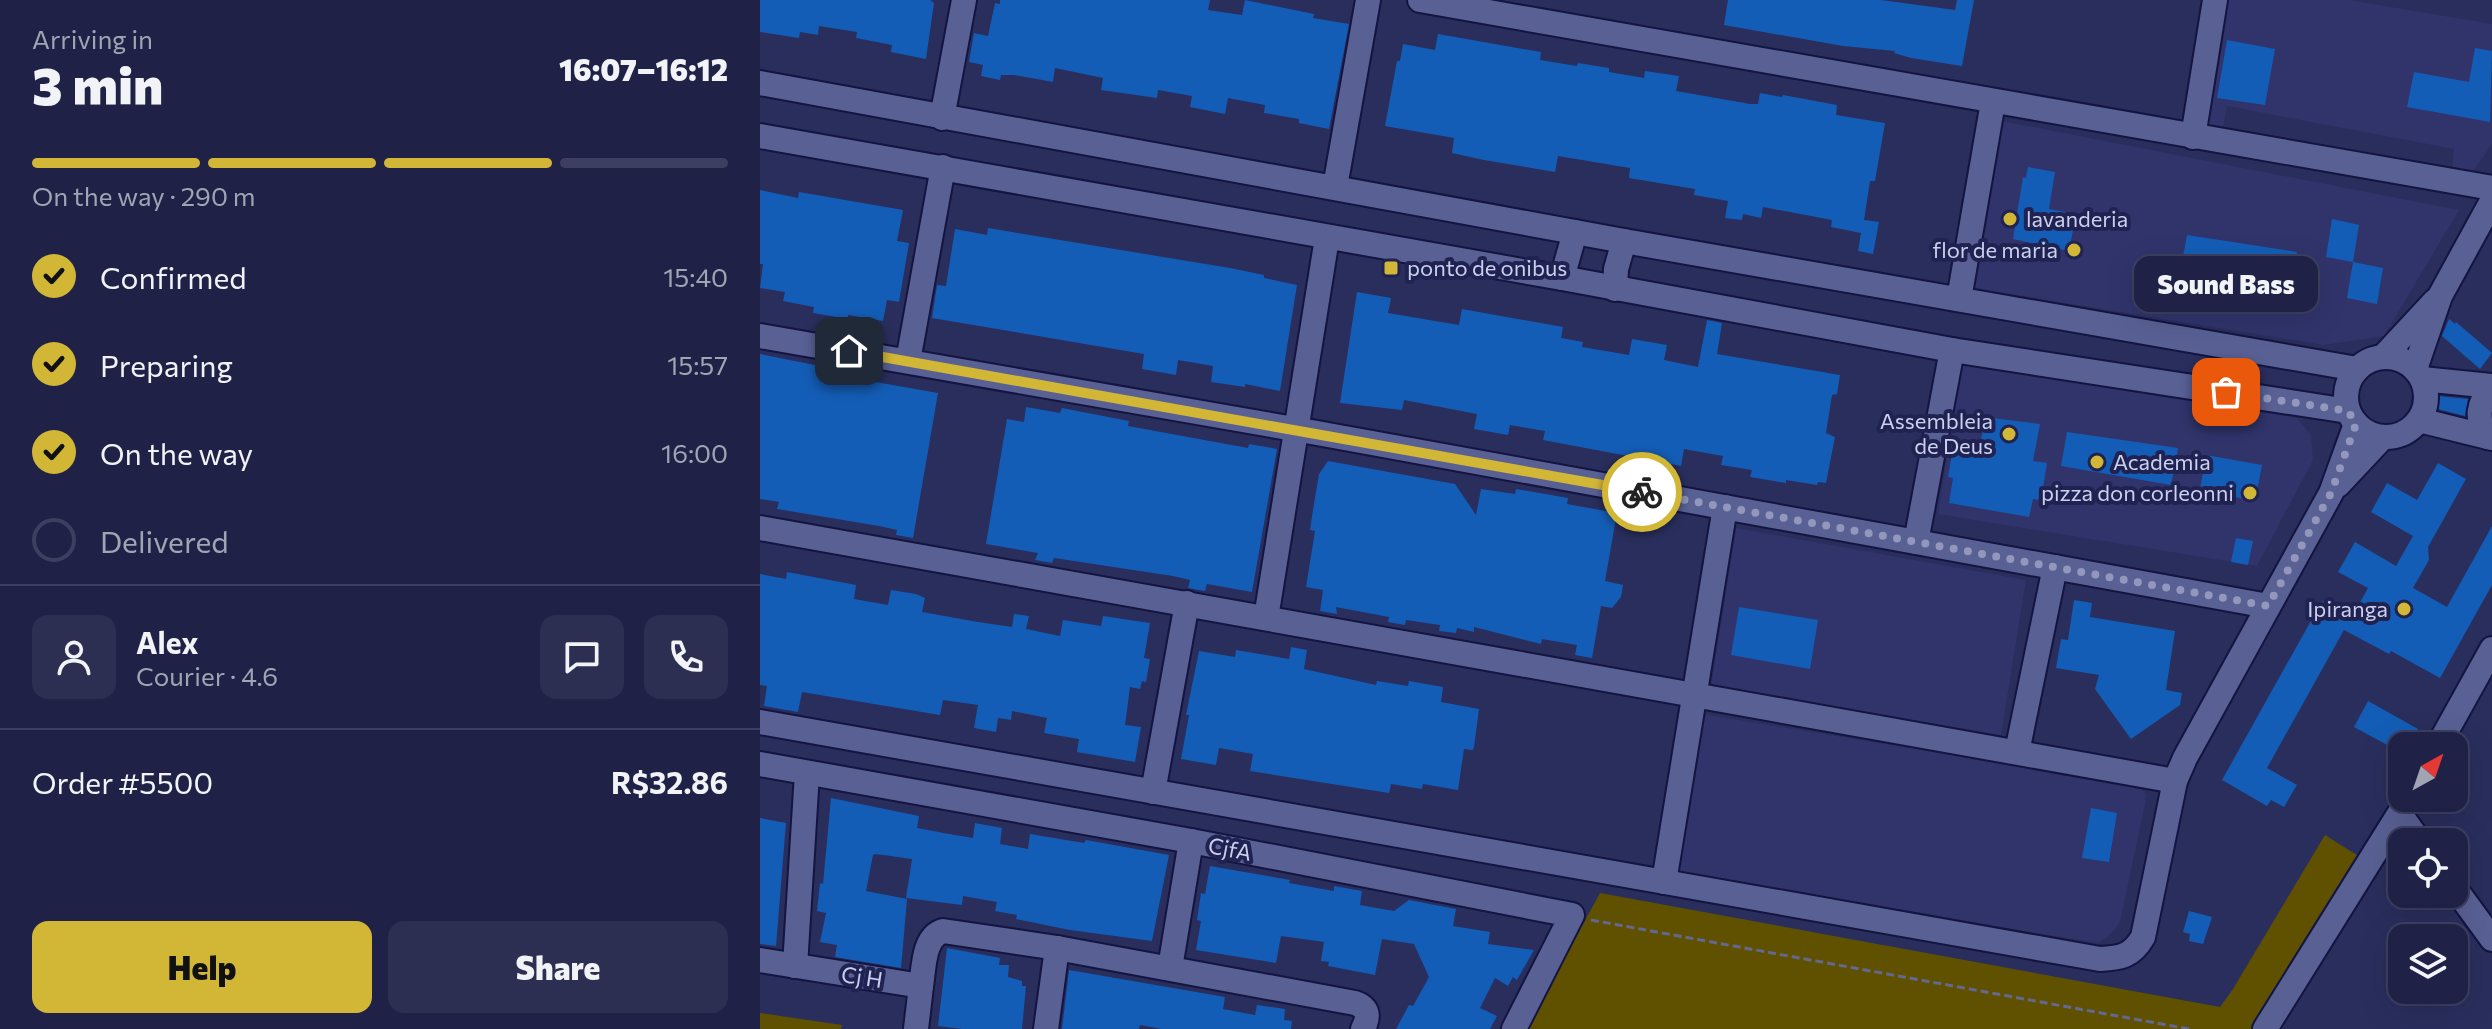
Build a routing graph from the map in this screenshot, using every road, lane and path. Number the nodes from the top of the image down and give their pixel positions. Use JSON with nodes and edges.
{"nodes":[{"id":1,"x":964,"y":0,"type":"edge"},
{"id":2,"x":1368,"y":0,"type":"edge"},
{"id":3,"x":1420,"y":0,"type":"edge"},
{"id":4,"x":2215,"y":0,"type":"edge"},
{"id":5,"x":760,"y":83,"type":"edge"},
{"id":6,"x":1993,"y":102,"type":"junction"},
{"id":7,"x":942,"y":118,"type":"junction"},
{"id":8,"x":760,"y":136,"type":"edge"},
{"id":9,"x":2193,"y":137,"type":"junction"},
{"id":10,"x":943,"y":167,"type":"junction"},
{"id":11,"x":1335,"y":187,"type":"junction"},
{"id":12,"x":2492,"y":188,"type":"edge"},
{"id":13,"x":2492,"y":201,"type":"edge"},
{"id":14,"x":1575,"y":232,"type":"junction"},
{"id":15,"x":1327,"y":238,"type":"junction"},
{"id":16,"x":1624,"y":241,"type":"junction"},
{"id":17,"x":1562,"y":278,"type":"junction"},
{"id":18,"x":1615,"y":289,"type":"junction"},
{"id":19,"x":2440,"y":296,"type":"junction"},
{"id":20,"x":1959,"y":299,"type":"junction"},
{"id":21,"x":760,"y":336,"type":"edge"},
{"id":22,"x":1952,"y":350,"type":"junction"},
{"id":23,"x":2383,"y":357,"type":"junction"},
{"id":24,"x":908,"y":361,"type":"junction"},
{"id":25,"x":2357,"y":369,"type":"junction"},
{"id":26,"x":2419,"y":374,"type":"junction"},
{"id":27,"x":2492,"y":386,"type":"edge"},
{"id":28,"x":2352,"y":417,"type":"junction"},
{"id":29,"x":2419,"y":420,"type":"junction"},
{"id":30,"x":1296,"y":431,"type":"junction"},
{"id":31,"x":2383,"y":437,"type":"junction"},
{"id":32,"x":2490,"y":437,"type":"edge"},
{"id":33,"x":2331,"y":493,"type":"junction"},
{"id":34,"x":1725,"y":507,"type":"junction"},
{"id":35,"x":760,"y":528,"type":"edge"},
{"id":36,"x":1916,"y":542,"type":"junction"},
{"id":37,"x":2055,"y":567,"type":"junction"},
{"id":38,"x":1187,"y":603,"type":"junction"},
{"id":39,"x":2268,"y":606,"type":"junction"},
{"id":40,"x":1266,"y":618,"type":"junction"},
{"id":41,"x":2492,"y":649,"type":"edge"},
{"id":42,"x":1696,"y":695,"type":"junction"},
{"id":43,"x":760,"y":722,"type":"edge"},
{"id":44,"x":2446,"y":732,"type":"edge"},
{"id":45,"x":2017,"y":752,"type":"junction"},
{"id":46,"x":760,"y":764,"type":"edge"},
{"id":47,"x":807,"y":773,"type":"junction"},
{"id":48,"x":2175,"y":781,"type":"junction"},
{"id":49,"x":1153,"y":792,"type":"junction"},
{"id":50,"x":2400,"y":812,"type":"edge"},
{"id":51,"x":1191,"y":841,"type":"junction"},
{"id":52,"x":1664,"y":882,"type":"junction"},
{"id":53,"x":2468,"y":906,"type":"edge"},
{"id":54,"x":1572,"y":915,"type":"junction"},
{"id":55,"x":2492,"y":939,"type":"edge"},
{"id":56,"x":1057,"y":948,"type":"junction"},
{"id":57,"x":760,"y":960,"type":"edge"},
{"id":58,"x":795,"y":966,"type":"junction"},
{"id":59,"x":1170,"y":968,"type":"junction"},
{"id":60,"x":921,"y":986,"type":"junction"},
{"id":61,"x":916,"y":1029,"type":"edge"},
{"id":62,"x":1046,"y":1029,"type":"edge"},
{"id":63,"x":1363,"y":1029,"type":"edge"},
{"id":64,"x":1514,"y":1029,"type":"edge"},
{"id":65,"x":2189,"y":1029,"type":"edge"},
{"id":66,"x":2265,"y":1029,"type":"edge"}],
"edges":[{"from":1,"to":7,"type":"street"},
{"from":2,"to":11,"type":"street"},
{"from":3,"to":6,"type":"street"},
{"from":4,"to":9,"type":"street"},
{"from":5,"to":7,"type":"street"},
{"from":6,"to":9,"type":"street"},
{"from":6,"to":20,"type":"street"},
{"from":7,"to":11,"type":"street"},
{"from":8,"to":10,"type":"street"},
{"from":9,"to":12,"type":"street"},
{"from":10,"to":15,"type":"street"},
{"from":10,"to":24,"type":"street"},
{"from":11,"to":14,"type":"street"},
{"from":13,"to":19,"type":"street"},
{"from":14,"to":16,"type":"street"},
{"from":14,"to":17,"type":"street"},
{"from":15,"to":17,"type":"street"},
{"from":15,"to":30,"type":"street"},
{"from":16,"to":18,"type":"street"},
{"from":16,"to":20,"type":"street"},
{"from":17,"to":18,"type":"street"},
{"from":18,"to":22,"type":"street"},
{"from":19,"to":23,"type":"street"},
{"from":19,"to":26,"type":"street"},
{"from":20,"to":25,"type":"street"},
{"from":21,"to":24,"type":"street"},
{"from":22,"to":28,"type":"street"},
{"from":22,"to":36,"type":"street"},
{"from":23,"to":25,"type":"street"},
{"from":23,"to":26,"type":"street"},
{"from":24,"to":30,"type":"street"},
{"from":25,"to":28,"type":"street"},
{"from":26,"to":27,"type":"street"},
{"from":26,"to":29,"type":"street"},
{"from":27,"to":32,"type":"street"},
{"from":28,"to":31,"type":"street"},
{"from":28,"to":33,"type":"street"},
{"from":29,"to":31,"type":"street"},
{"from":29,"to":32,"type":"street"},
{"from":30,"to":34,"type":"street"},
{"from":30,"to":40,"type":"street"},
{"from":31,"to":33,"type":"street"},
{"from":33,"to":39,"type":"street"},
{"from":34,"to":36,"type":"street"},
{"from":34,"to":42,"type":"street"},
{"from":35,"to":38,"type":"street"},
{"from":36,"to":37,"type":"street"},
{"from":37,"to":39,"type":"street"},
{"from":37,"to":45,"type":"street"},
{"from":38,"to":40,"type":"street"},
{"from":38,"to":49,"type":"street"},
{"from":39,"to":48,"type":"street"},
{"from":40,"to":42,"type":"street"},
{"from":41,"to":44,"type":"street"},
{"from":42,"to":45,"type":"street"},
{"from":42,"to":52,"type":"street"},
{"from":43,"to":49,"type":"street"},
{"from":45,"to":48,"type":"street"},
{"from":46,"to":47,"type":"street","name":"CjfA"},
{"from":47,"to":51,"type":"street","name":"CjfA"},
{"from":47,"to":58,"type":"street"},
{"from":48,"to":52,"type":"street"},
{"from":49,"to":52,"type":"street"},
{"from":50,"to":66,"type":"street"},
{"from":51,"to":54,"type":"street","name":"CjfA"},
{"from":51,"to":59,"type":"street"},
{"from":53,"to":55,"type":"street"},
{"from":54,"to":64,"type":"street"},
{"from":54,"to":65,"type":"path"},
{"from":56,"to":59,"type":"street"},
{"from":56,"to":60,"type":"street"},
{"from":56,"to":62,"type":"street"},
{"from":57,"to":58,"type":"street","name":"Cj H"},
{"from":58,"to":60,"type":"street","name":"Cj H"},
{"from":59,"to":63,"type":"street"},
{"from":60,"to":61,"type":"street"}]}
